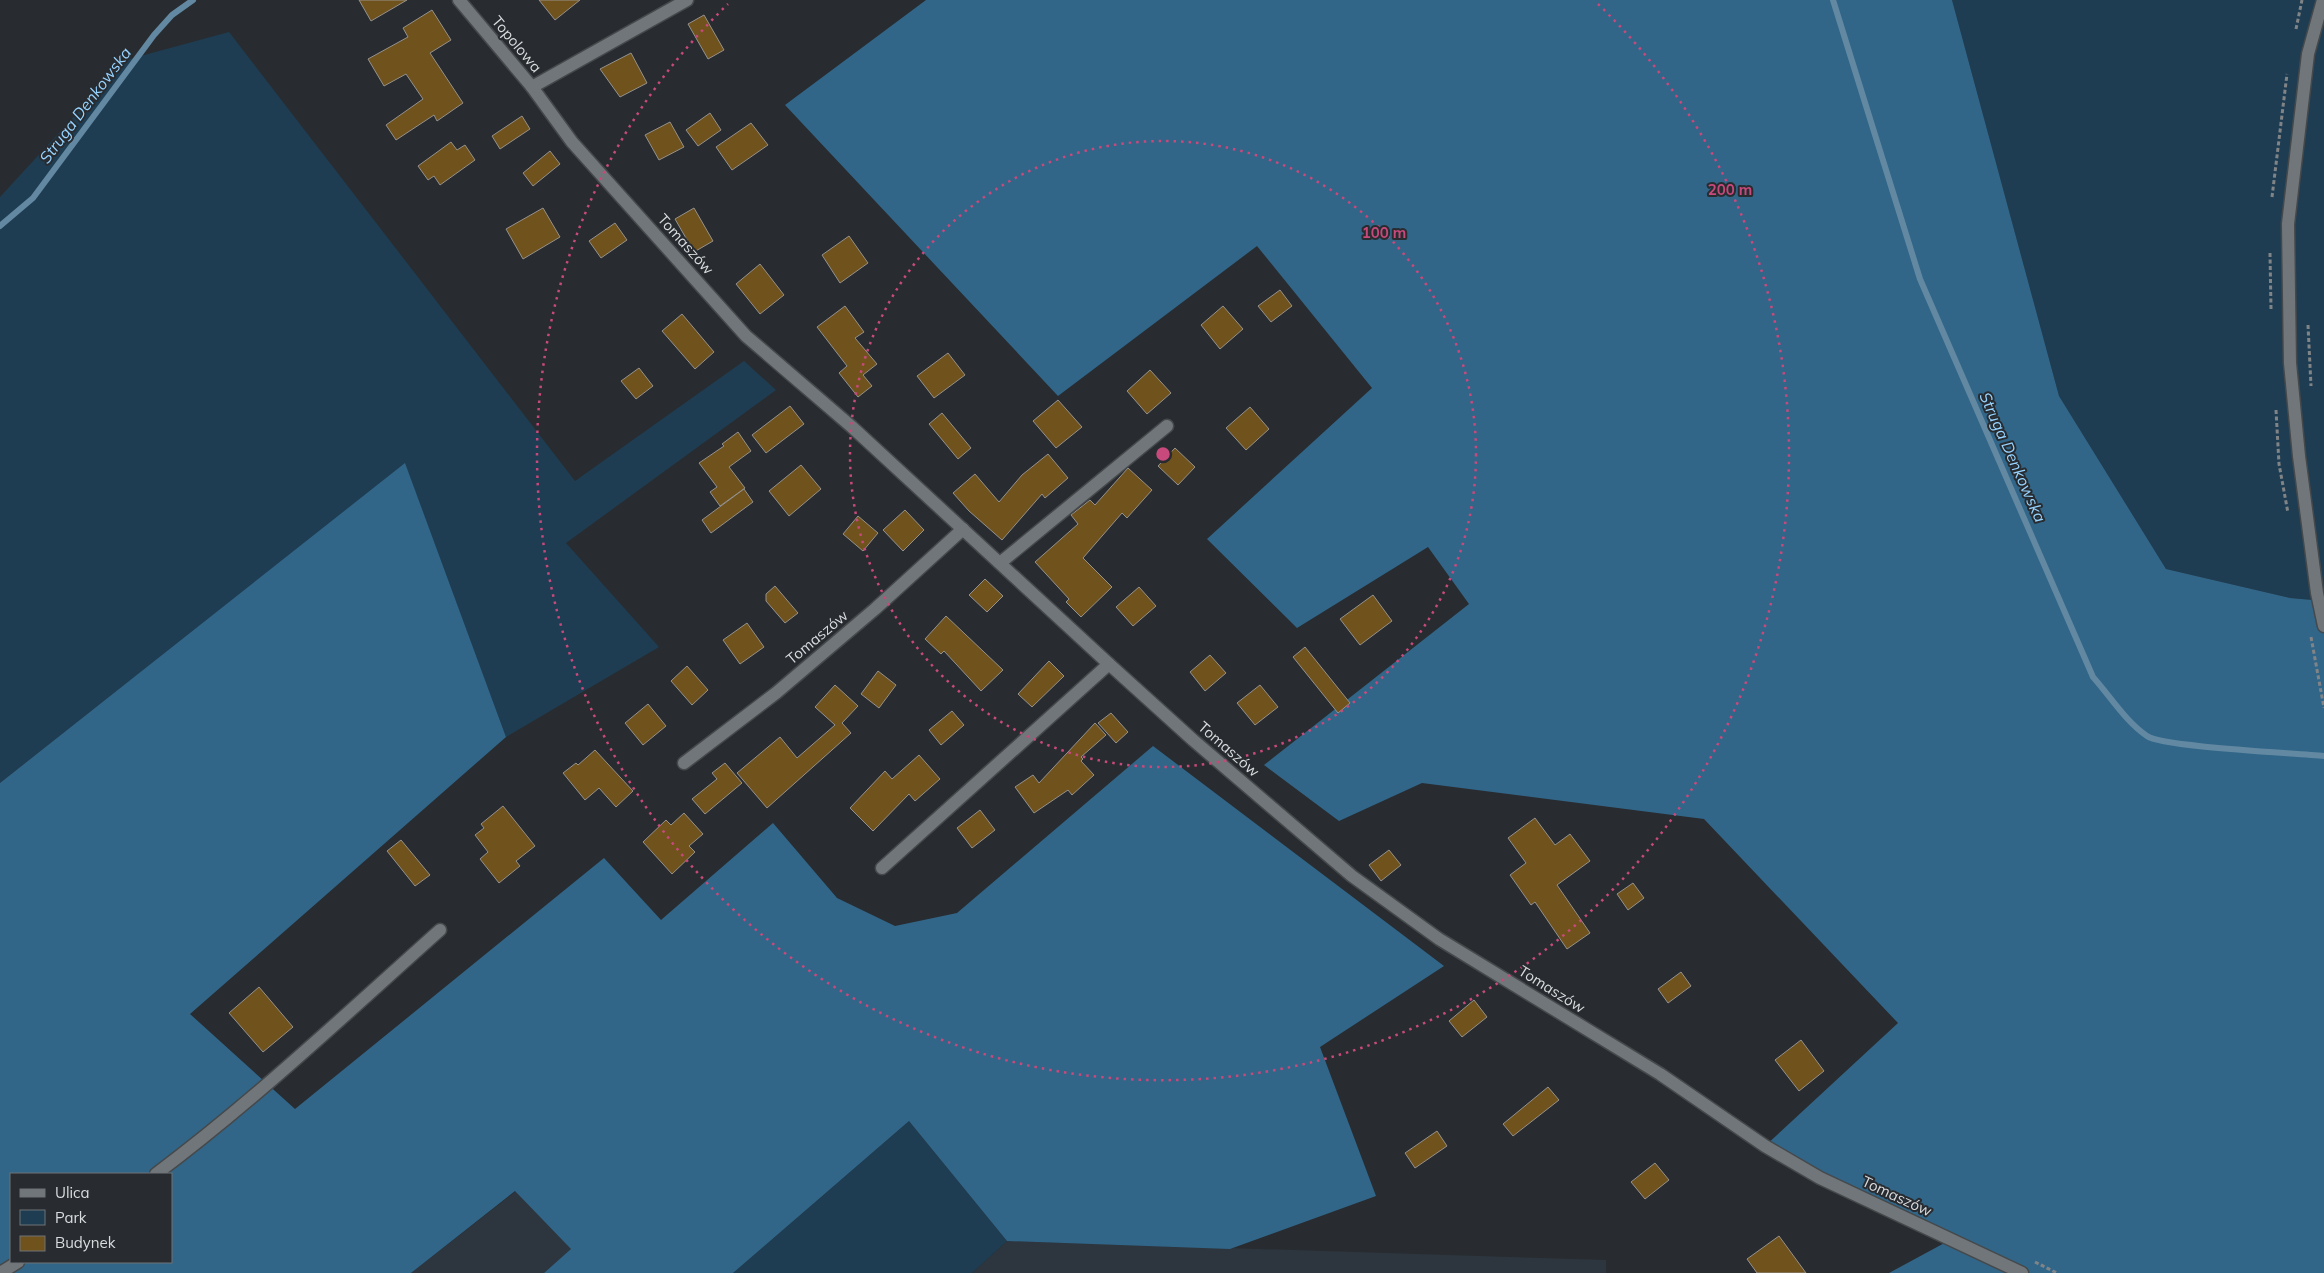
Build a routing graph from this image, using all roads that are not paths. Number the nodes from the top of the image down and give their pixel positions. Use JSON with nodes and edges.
{"nodes":[{"id":1,"x":459,"y":0,"type":"edge"},
{"id":2,"x":687,"y":0,"type":"edge"},
{"id":3,"x":2323,"y":0,"type":"edge"},
{"id":4,"x":532,"y":87,"type":"junction"},
{"id":5,"x":1167,"y":426,"type":"dead end"},
{"id":6,"x":963,"y":529,"type":"junction"},
{"id":7,"x":1000,"y":563,"type":"junction"},
{"id":8,"x":2324,"y":626,"type":"edge"},
{"id":9,"x":1110,"y":664,"type":"junction"},
{"id":10,"x":684,"y":762,"type":"dead end"},
{"id":11,"x":882,"y":868,"type":"dead end"},
{"id":12,"x":440,"y":930,"type":"dead end"},
{"id":13,"x":157,"y":1173,"type":"edge"},
{"id":14,"x":16,"y":1263,"type":"edge"},
{"id":15,"x":0,"y":1273,"type":"edge"},
{"id":16,"x":2022,"y":1273,"type":"edge"}],
"edges":[{"from":1,"to":4,"type":"street","name":"Topolowa"},
{"from":2,"to":4,"type":"street"},
{"from":3,"to":8,"type":"street"},
{"from":4,"to":6,"type":"street","name":"Tomaszów"},
{"from":5,"to":7,"type":"street"},
{"from":6,"to":7,"type":"street","name":"Tomaszów"},
{"from":6,"to":10,"type":"street","name":"Tomaszów"},
{"from":7,"to":9,"type":"street","name":"Tomaszów"},
{"from":9,"to":11,"type":"street"},
{"from":9,"to":16,"type":"street","name":"Tomaszów"},
{"from":12,"to":13,"type":"street"},
{"from":14,"to":15,"type":"street"}]}
